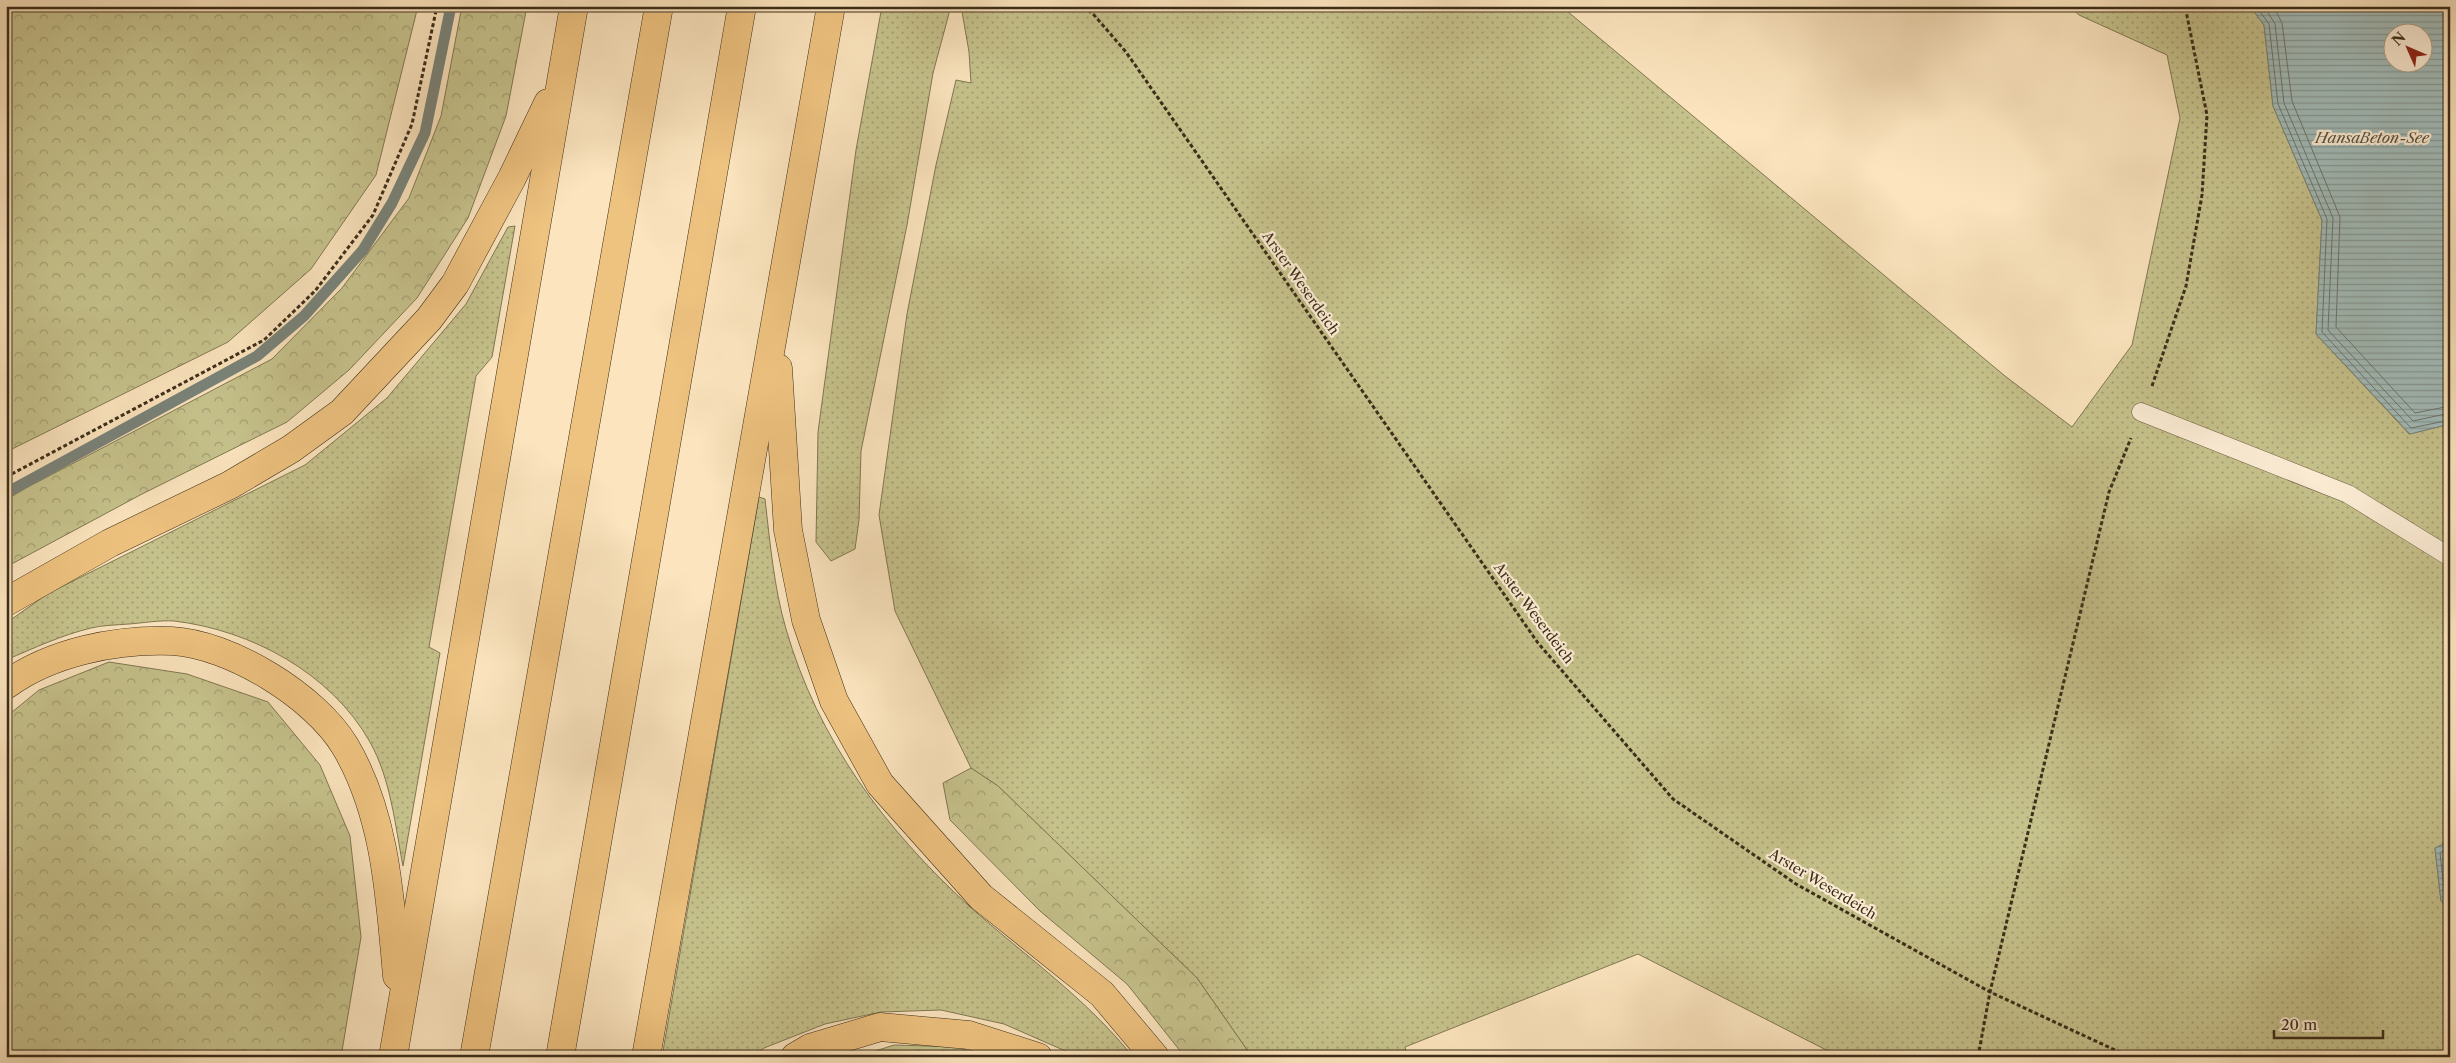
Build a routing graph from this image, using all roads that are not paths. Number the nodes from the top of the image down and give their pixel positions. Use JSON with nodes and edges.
{"nodes":[{"id":1,"x":574,"y":6,"type":"edge"},
{"id":2,"x":658,"y":6,"type":"edge"},
{"id":3,"x":742,"y":6,"type":"edge"},
{"id":4,"x":831,"y":6,"type":"edge"},
{"id":5,"x":562,"y":75,"type":"junction"},
{"id":6,"x":775,"y":325,"type":"junction"},
{"id":7,"x":2141,"y":412,"type":"road end"},
{"id":8,"x":2450,"y":557,"type":"edge"},
{"id":9,"x":6,"y":602,"type":"edge"},
{"id":10,"x":6,"y":685,"type":"edge"},
{"id":11,"x":400,"y":1013,"type":"junction"},
{"id":12,"x":393,"y":1057,"type":"edge"},
{"id":13,"x":474,"y":1057,"type":"edge"},
{"id":14,"x":560,"y":1057,"type":"edge"},
{"id":15,"x":646,"y":1057,"type":"edge"},
{"id":16,"x":795,"y":1057,"type":"edge"},
{"id":17,"x":1038,"y":1057,"type":"edge"},
{"id":18,"x":1155,"y":1057,"type":"edge"}],
"edges":[{"from":1,"to":5,"type":"highway"},
{"from":2,"to":13,"type":"highway"},
{"from":3,"to":14,"type":"highway"},
{"from":4,"to":6,"type":"highway"},
{"from":5,"to":9,"type":"highway"},
{"from":5,"to":11,"type":"highway"},
{"from":6,"to":15,"type":"highway"},
{"from":6,"to":18,"type":"highway"},
{"from":7,"to":8,"type":"lane"},
{"from":10,"to":11,"type":"highway"},
{"from":11,"to":12,"type":"highway"},
{"from":16,"to":17,"type":"highway"}]}
